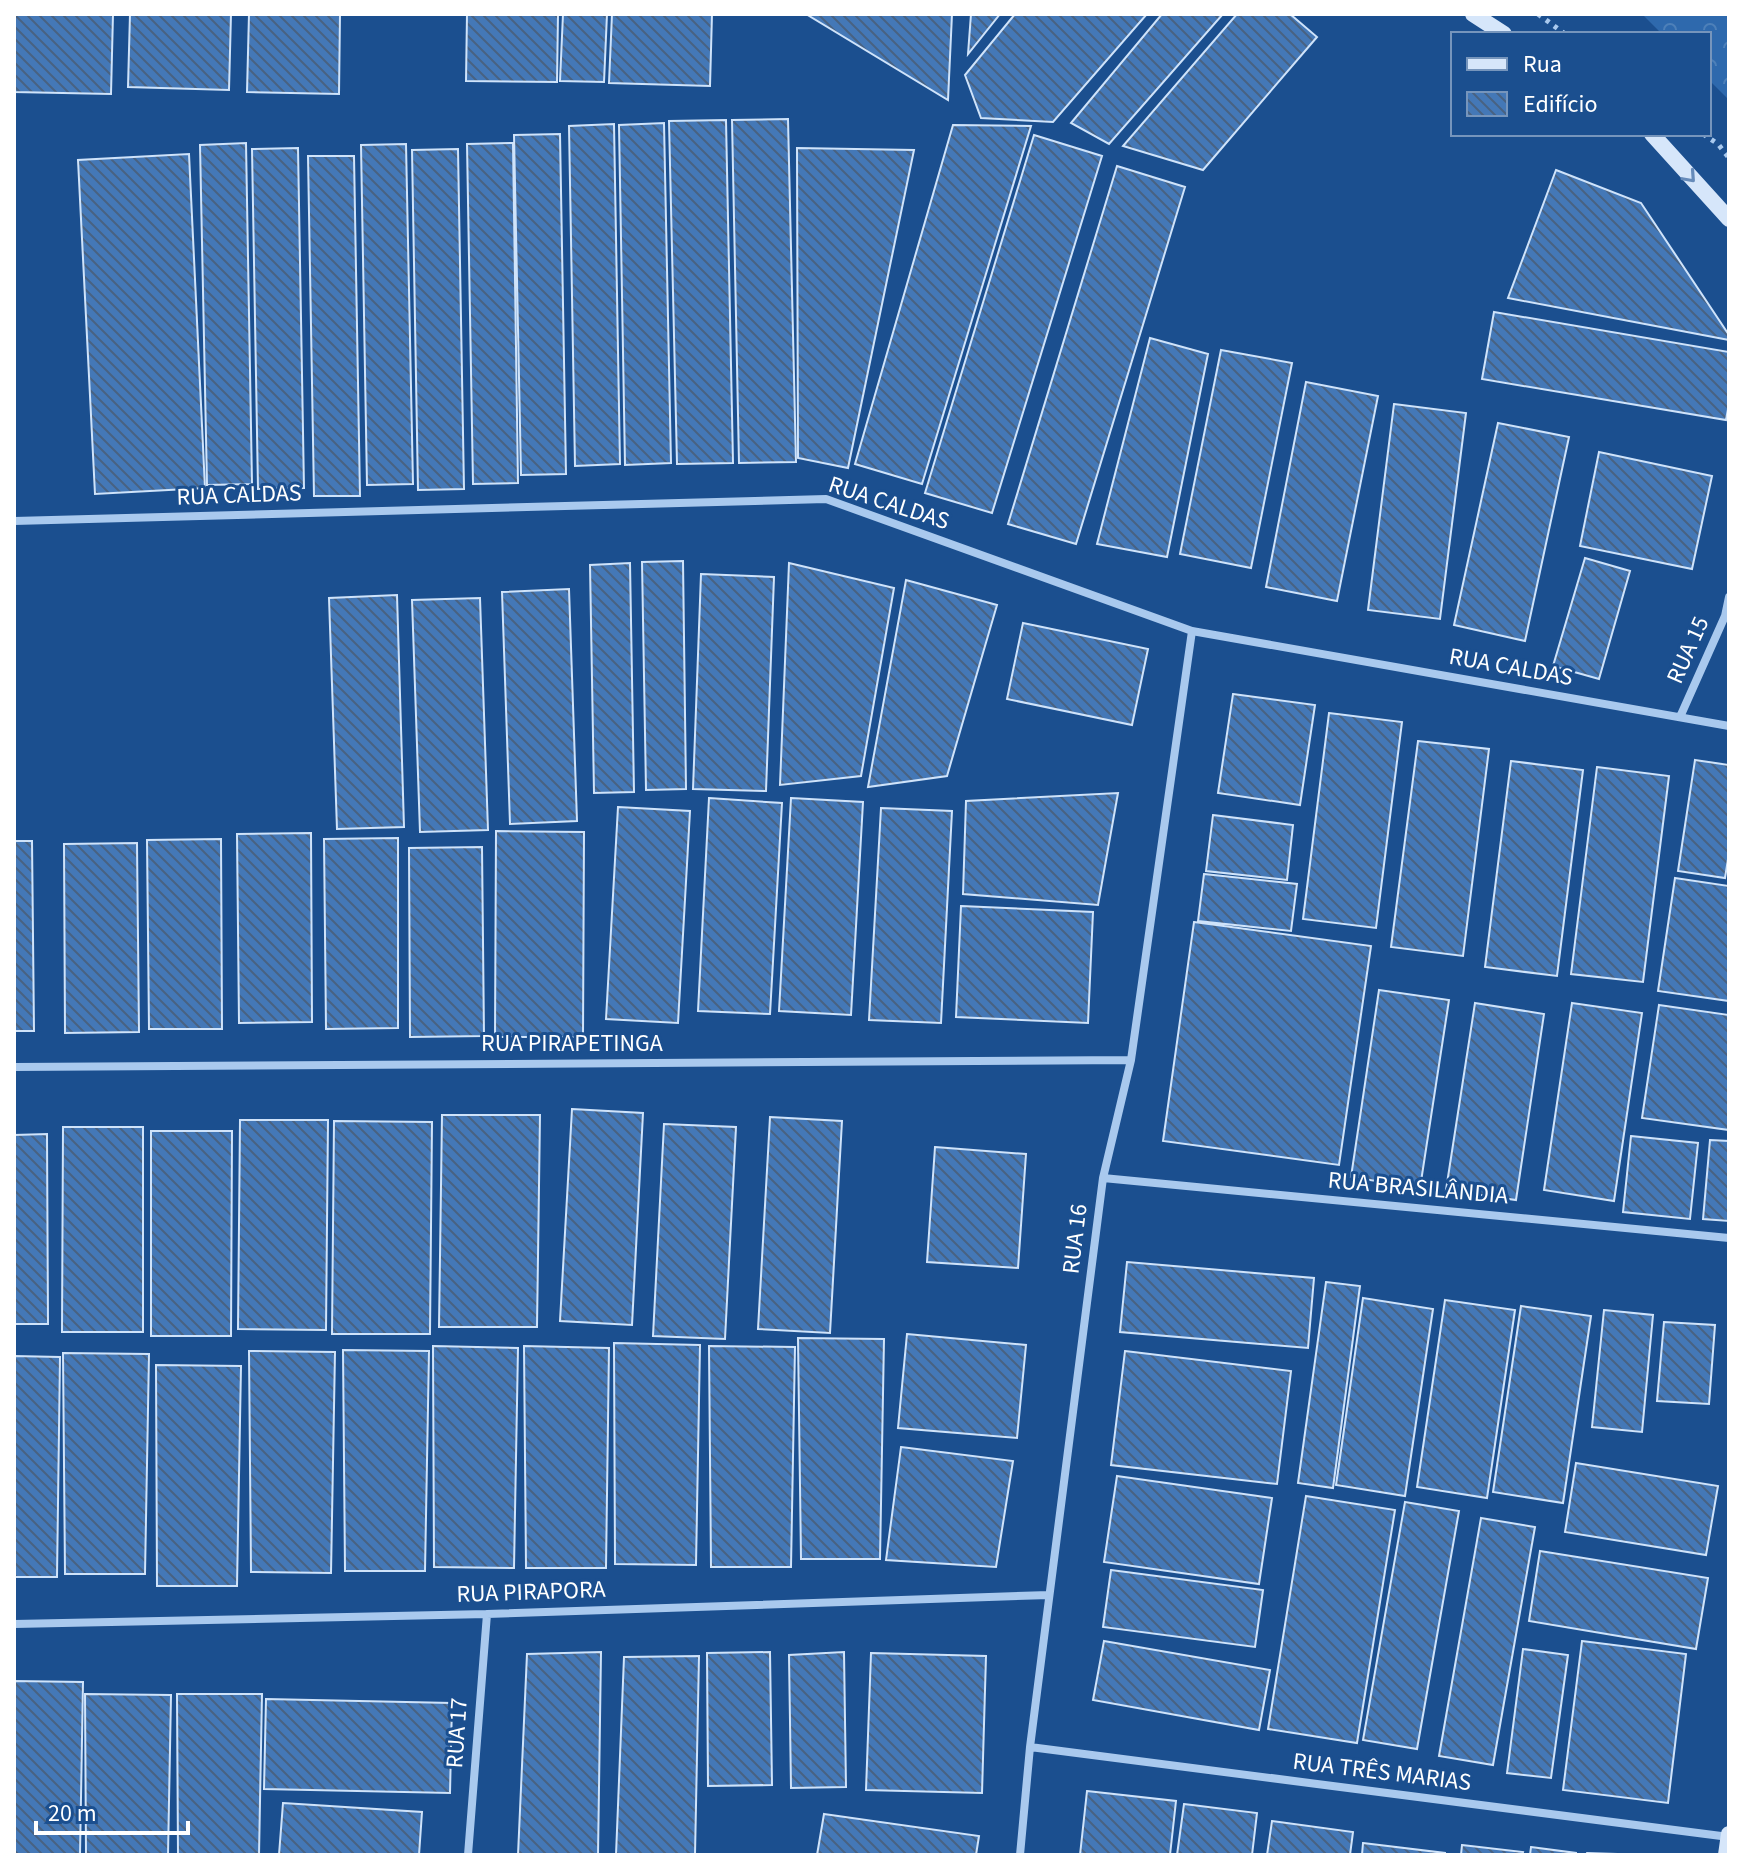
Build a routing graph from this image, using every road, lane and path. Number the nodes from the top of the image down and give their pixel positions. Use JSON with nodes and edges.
{"nodes":[{"id":1,"x":1473,"y":14,"type":"edge"},
{"id":2,"x":1538,"y":14,"type":"edge"},
{"id":3,"x":1501,"y":32,"type":"edge"},
{"id":4,"x":1562,"y":32,"type":"edge"},
{"id":5,"x":1654,"y":136,"type":"edge"},
{"id":6,"x":1706,"y":136,"type":"edge"},
{"id":7,"x":1729,"y":158,"type":"edge"},
{"id":8,"x":1729,"y":219,"type":"edge"},
{"id":9,"x":14,"y":521,"type":"edge"},
{"id":10,"x":1729,"y":597,"type":"edge"},
{"id":11,"x":1192,"y":631,"type":"junction"},
{"id":12,"x":1680,"y":717,"type":"junction"},
{"id":13,"x":1729,"y":726,"type":"edge"},
{"id":14,"x":1131,"y":1060,"type":"junction"},
{"id":15,"x":14,"y":1067,"type":"edge"},
{"id":16,"x":1103,"y":1178,"type":"junction"},
{"id":17,"x":1729,"y":1238,"type":"edge"},
{"id":18,"x":1049,"y":1595,"type":"junction"},
{"id":19,"x":487,"y":1614,"type":"junction"},
{"id":20,"x":14,"y":1624,"type":"edge"},
{"id":21,"x":1030,"y":1747,"type":"junction"},
{"id":22,"x":1729,"y":1835,"type":"edge"},
{"id":23,"x":468,"y":1855,"type":"edge"},
{"id":24,"x":1020,"y":1855,"type":"edge"},
{"id":25,"x":1726,"y":1855,"type":"edge"}],
"edges":[{"from":1,"to":3,"type":"main road"},
{"from":2,"to":4,"type":"path"},
{"from":5,"to":8,"type":"main road","one_way":true},
{"from":6,"to":7,"type":"path"},
{"from":9,"to":11,"type":"street","name":"RUA CALDAS"},
{"from":10,"to":12,"type":"street","name":"RUA 15"},
{"from":11,"to":12,"type":"street","name":"RUA CALDAS"},
{"from":11,"to":14,"type":"street","name":"RUA 16"},
{"from":12,"to":13,"type":"street","name":"RUA CALDAS"},
{"from":14,"to":15,"type":"street","name":"RUA PIRAPETINGA"},
{"from":14,"to":16,"type":"street","name":"RUA 16"},
{"from":16,"to":17,"type":"street","name":"RUA BRASILÂNDIA"},
{"from":16,"to":18,"type":"street","name":"RUA 16"},
{"from":18,"to":19,"type":"street","name":"RUA PIRAPORA"},
{"from":18,"to":21,"type":"street","name":"RUA 16"},
{"from":19,"to":20,"type":"street","name":"RUA PIRAPORA"},
{"from":19,"to":23,"type":"street","name":"RUA 17"},
{"from":21,"to":22,"type":"street","name":"RUA TRÊS MARIAS"},
{"from":21,"to":24,"type":"street","name":"RUA 16"},
{"from":22,"to":25,"type":"main road"}]}
